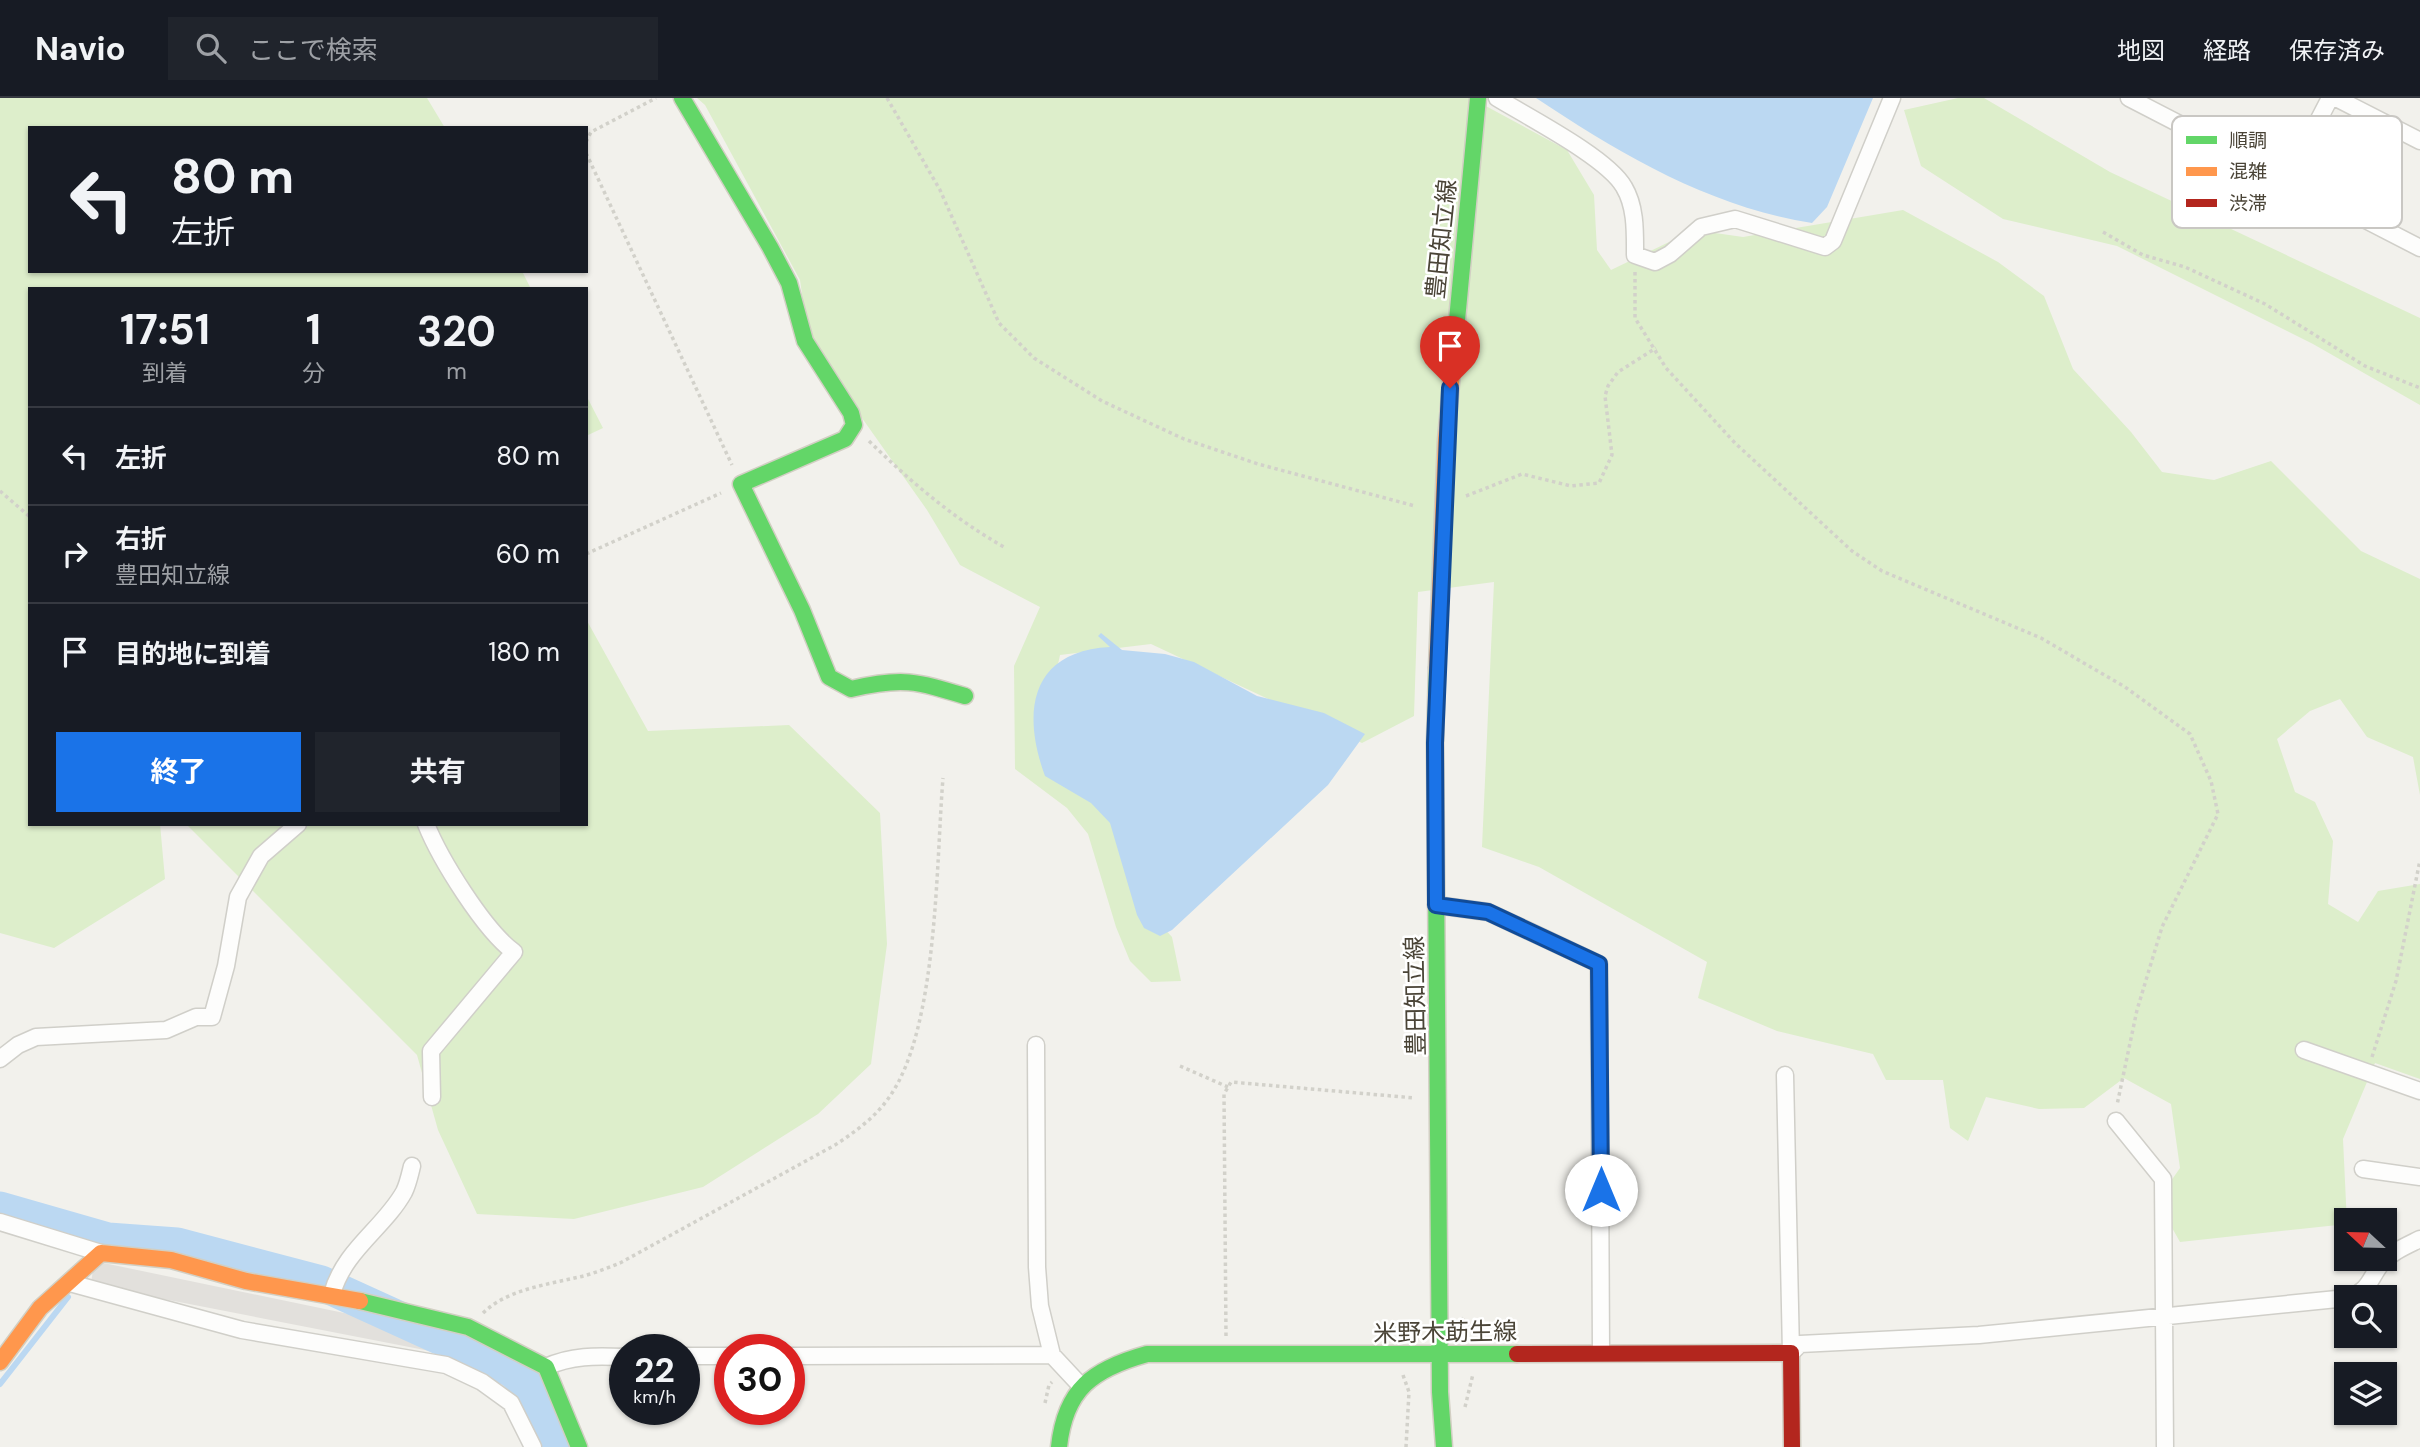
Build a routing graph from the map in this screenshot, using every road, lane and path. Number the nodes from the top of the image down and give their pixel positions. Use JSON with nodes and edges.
{"nodes":[{"id":1,"x":656,"y":98,"type":"edge"},
{"id":2,"x":682,"y":98,"type":"edge"},
{"id":3,"x":887,"y":98,"type":"edge"},
{"id":4,"x":1478,"y":98,"type":"edge"},
{"id":5,"x":1497,"y":98,"type":"edge"},
{"id":6,"x":1892,"y":98,"type":"edge"},
{"id":7,"x":2129,"y":98,"type":"edge"},
{"id":8,"x":2330,"y":98,"type":"edge"},
{"id":9,"x":2336,"y":98,"type":"edge"},
{"id":10,"x":2321,"y":116,"type":"edge"},
{"id":11,"x":2371,"y":116,"type":"edge"},
{"id":12,"x":2172,"y":120,"type":"edge"},
{"id":13,"x":2402,"y":132,"type":"edge"},
{"id":14,"x":588,"y":138,"type":"edge"},
{"id":15,"x":2420,"y":141,"type":"edge"},
{"id":16,"x":588,"y":157,"type":"edge"},
{"id":17,"x":2382,"y":228,"type":"edge"},
{"id":18,"x":2103,"y":232,"type":"dead end"},
{"id":19,"x":2420,"y":248,"type":"edge"},
{"id":20,"x":1635,"y":255,"type":"junction"},
{"id":21,"x":1656,"y":348,"type":"junction"},
{"id":22,"x":2420,"y":388,"type":"edge"},
{"id":23,"x":853,"y":429,"type":"junction"},
{"id":24,"x":741,"y":484,"type":"junction"},
{"id":25,"x":0,"y":491,"type":"edge"},
{"id":26,"x":1460,"y":498,"type":"dead end"},
{"id":27,"x":1415,"y":506,"type":"dead end"},
{"id":28,"x":28,"y":515,"type":"edge"},
{"id":29,"x":1004,"y":547,"type":"dead end"},
{"id":30,"x":588,"y":553,"type":"edge"},
{"id":31,"x":965,"y":696,"type":"dead end"},
{"id":32,"x":943,"y":778,"type":"dead end"},
{"id":33,"x":296,"y":826,"type":"edge"},
{"id":34,"x":427,"y":826,"type":"edge"},
{"id":35,"x":2420,"y":860,"type":"edge"},
{"id":36,"x":1436,"y":905,"type":"junction"},
{"id":37,"x":1036,"y":1045,"type":"dead end"},
{"id":38,"x":2304,"y":1049,"type":"dead end"},
{"id":39,"x":0,"y":1059,"type":"edge"},
{"id":40,"x":1181,"y":1066,"type":"dead end"},
{"id":41,"x":2367,"y":1072,"type":"junction"},
{"id":42,"x":1785,"y":1075,"type":"dead end"},
{"id":43,"x":1228,"y":1087,"type":"junction"},
{"id":44,"x":2420,"y":1091,"type":"edge"},
{"id":45,"x":432,"y":1097,"type":"dead end"},
{"id":46,"x":1439,"y":1099,"type":"junction"},
{"id":47,"x":2116,"y":1121,"type":"joint"},
{"id":48,"x":412,"y":1166,"type":"dead end"},
{"id":49,"x":2363,"y":1169,"type":"dead end"},
{"id":50,"x":2420,"y":1177,"type":"edge"},
{"id":51,"x":0,"y":1222,"type":"edge"},
{"id":52,"x":2420,"y":1239,"type":"edge"},
{"id":53,"x":101,"y":1253,"type":"junction"},
{"id":54,"x":70,"y":1283,"type":"junction"},
{"id":55,"x":2366,"y":1285,"type":"edge"},
{"id":56,"x":332,"y":1294,"type":"junction"},
{"id":57,"x":2334,"y":1299,"type":"edge"},
{"id":58,"x":2162,"y":1317,"type":"junction"},
{"id":59,"x":468,"y":1327,"type":"junction"},
{"id":60,"x":1601,"y":1352,"type":"junction"},
{"id":61,"x":1791,"y":1353,"type":"junction"},
{"id":62,"x":1052,"y":1355,"type":"junction"},
{"id":63,"x":1222,"y":1355,"type":"junction"},
{"id":64,"x":805,"y":1356,"type":"edge"},
{"id":65,"x":1404,"y":1356,"type":"junction"},
{"id":66,"x":1440,"y":1356,"type":"junction"},
{"id":67,"x":609,"y":1357,"type":"edge"},
{"id":68,"x":0,"y":1363,"type":"edge"},
{"id":69,"x":546,"y":1367,"type":"junction"},
{"id":70,"x":1080,"y":1385,"type":"junction"},
{"id":71,"x":1440,"y":1392,"type":"junction"},
{"id":72,"x":533,"y":1447,"type":"edge"},
{"id":73,"x":579,"y":1447,"type":"edge"},
{"id":74,"x":1059,"y":1447,"type":"edge"},
{"id":75,"x":1406,"y":1447,"type":"edge"},
{"id":76,"x":1444,"y":1447,"type":"edge"},
{"id":77,"x":1451,"y":1447,"type":"edge"},
{"id":78,"x":1792,"y":1447,"type":"edge"},
{"id":79,"x":2165,"y":1447,"type":"edge"}],
"edges":[{"from":1,"to":14,"type":"path"},
{"from":2,"to":23,"type":"main road"},
{"from":3,"to":27,"type":"path"},
{"from":4,"to":36,"type":"main road","name":"豊田知立線"},
{"from":5,"to":20,"type":"street"},
{"from":6,"to":20,"type":"street"},
{"from":7,"to":12,"type":"street"},
{"from":8,"to":10,"type":"street"},
{"from":9,"to":11,"type":"street"},
{"from":13,"to":15,"type":"street"},
{"from":16,"to":24,"type":"path"},
{"from":17,"to":19,"type":"street"},
{"from":18,"to":22,"type":"path"},
{"from":20,"to":21,"type":"path"},
{"from":21,"to":26,"type":"path"},
{"from":21,"to":47,"type":"path"},
{"from":23,"to":24,"type":"main road"},
{"from":23,"to":29,"type":"path"},
{"from":24,"to":30,"type":"path"},
{"from":24,"to":31,"type":"main road"},
{"from":25,"to":28,"type":"path"},
{"from":32,"to":59,"type":"path"},
{"from":33,"to":39,"type":"street"},
{"from":34,"to":45,"type":"street"},
{"from":35,"to":41,"type":"path"},
{"from":36,"to":46,"type":"main road","name":"豊田知立線"},
{"from":36,"to":60,"type":"street"},
{"from":37,"to":62,"type":"street"},
{"from":38,"to":41,"type":"street"},
{"from":40,"to":43,"type":"path"},
{"from":41,"to":44,"type":"street"},
{"from":42,"to":61,"type":"street"},
{"from":43,"to":46,"type":"path"},
{"from":43,"to":63,"type":"path"},
{"from":46,"to":66,"type":"main road","name":"豊田知立線"},
{"from":47,"to":58,"type":"street"},
{"from":48,"to":56,"type":"street"},
{"from":49,"to":50,"type":"street"},
{"from":51,"to":53,"type":"street"},
{"from":52,"to":55,"type":"street"},
{"from":53,"to":54,"type":"main road"},
{"from":53,"to":56,"type":"main road"},
{"from":54,"to":68,"type":"main road"},
{"from":54,"to":72,"type":"street"},
{"from":56,"to":59,"type":"main road"},
{"from":57,"to":58,"type":"street"},
{"from":58,"to":61,"type":"street"},
{"from":58,"to":79,"type":"street"},
{"from":59,"to":69,"type":"main road"},
{"from":60,"to":61,"type":"main road","name":"米野木莇生線"},
{"from":60,"to":66,"type":"main road","name":"米野木莇生線"},
{"from":61,"to":78,"type":"main road"},
{"from":62,"to":64,"type":"street"},
{"from":62,"to":70,"type":"street"},
{"from":63,"to":65,"type":"main road","name":"米野木莇生線"},
{"from":63,"to":70,"type":"main road","name":"米野木莇生線"},
{"from":65,"to":66,"type":"main road","name":"米野木莇生線"},
{"from":65,"to":75,"type":"path"},
{"from":66,"to":71,"type":"main road","name":"豊田知立線"},
{"from":67,"to":69,"type":"street"},
{"from":69,"to":73,"type":"main road"},
{"from":70,"to":74,"type":"main road","name":"米野木莇生線"},
{"from":71,"to":76,"type":"main road","name":"豊田知立線"},
{"from":71,"to":77,"type":"main road","name":"豊田知立線"}]}
